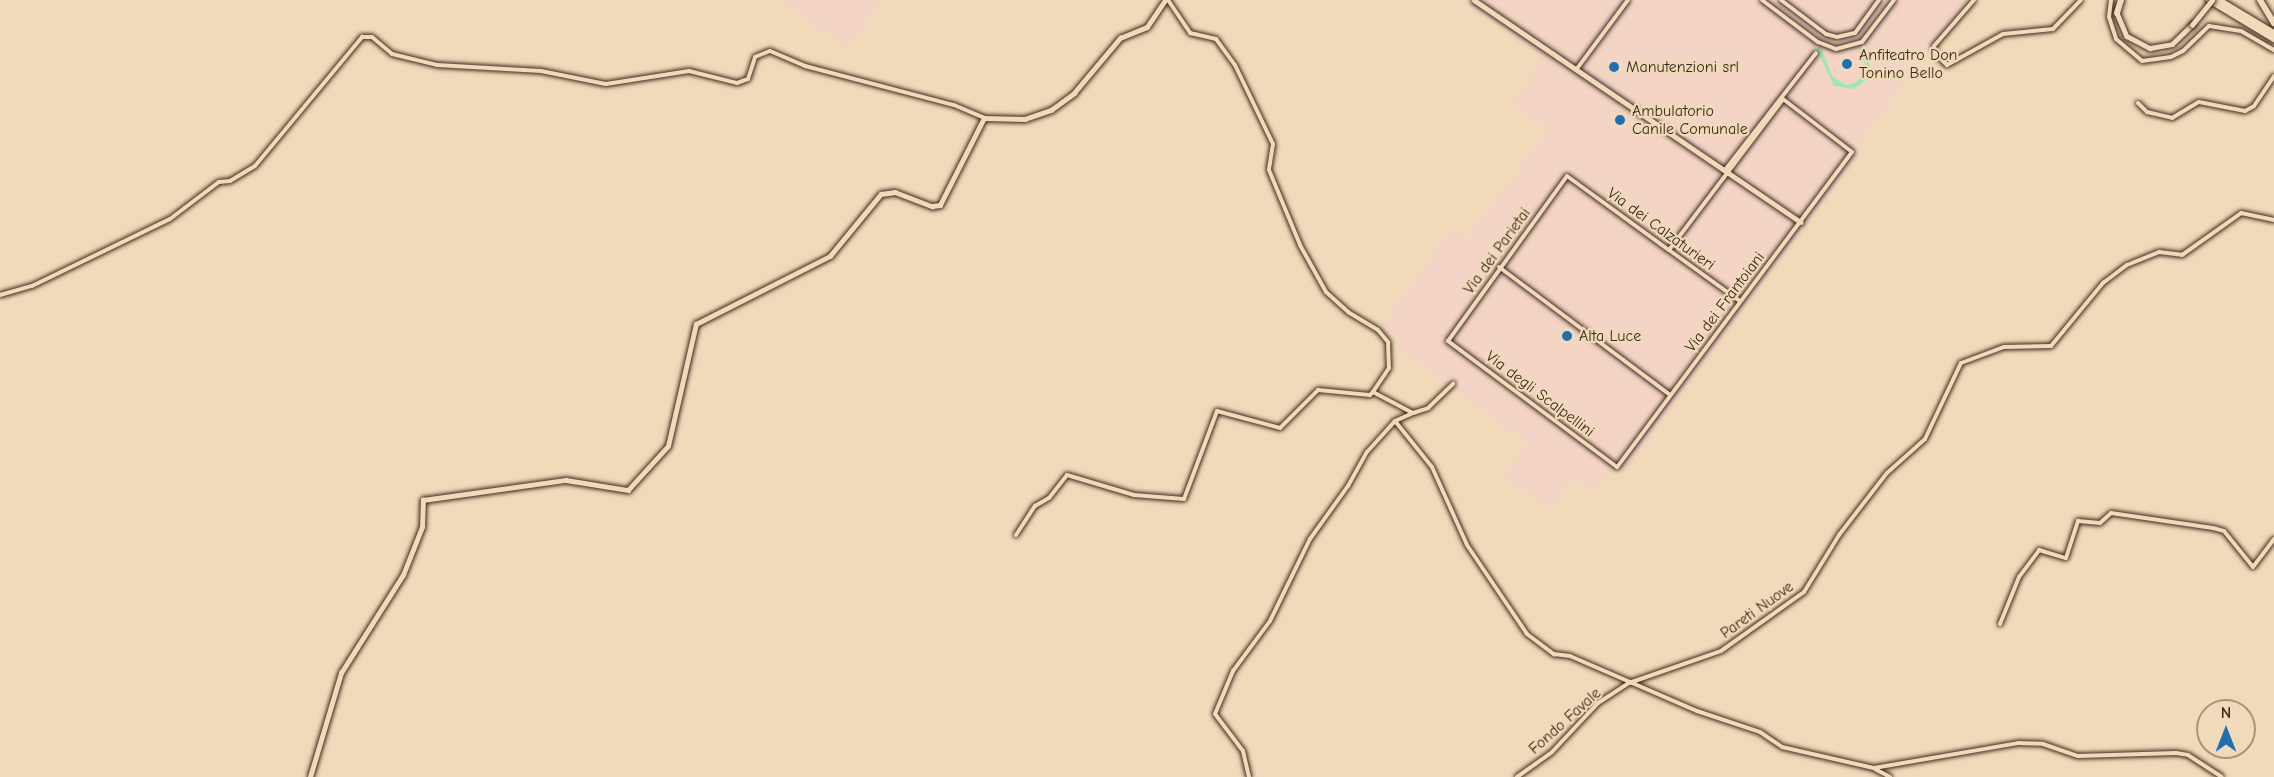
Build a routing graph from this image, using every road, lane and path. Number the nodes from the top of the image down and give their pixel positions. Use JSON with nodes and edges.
{"nodes":[{"id":1,"x":1166,"y":0,"type":"edge"},
{"id":2,"x":1474,"y":0,"type":"edge"},
{"id":3,"x":1628,"y":0,"type":"edge"},
{"id":4,"x":1762,"y":0,"type":"edge"},
{"id":5,"x":1781,"y":0,"type":"edge"},
{"id":6,"x":1879,"y":0,"type":"edge"},
{"id":7,"x":1894,"y":0,"type":"edge"},
{"id":8,"x":1974,"y":0,"type":"edge"},
{"id":9,"x":2081,"y":0,"type":"edge"},
{"id":10,"x":2111,"y":0,"type":"edge"},
{"id":11,"x":2120,"y":0,"type":"edge"},
{"id":12,"x":2211,"y":0,"type":"edge"},
{"id":13,"x":2219,"y":0,"type":"edge"},
{"id":14,"x":2260,"y":0,"type":"edge"},
{"id":15,"x":2117,"y":12,"type":"joint"},
{"id":16,"x":2274,"y":23,"type":"edge"},
{"id":17,"x":2274,"y":33,"type":"edge"},
{"id":18,"x":2274,"y":39,"type":"edge"},
{"id":19,"x":2274,"y":50,"type":"edge"},
{"id":20,"x":1816,"y":53,"type":"dead end"},
{"id":21,"x":1576,"y":70,"type":"junction"},
{"id":22,"x":2274,"y":76,"type":"edge"},
{"id":23,"x":1783,"y":99,"type":"junction"},
{"id":24,"x":2138,"y":103,"type":"dead end"},
{"id":25,"x":984,"y":118,"type":"junction"},
{"id":26,"x":1725,"y":170,"type":"junction"},
{"id":27,"x":1730,"y":174,"type":"junction"},
{"id":28,"x":1568,"y":176,"type":"joint"},
{"id":29,"x":2274,"y":220,"type":"edge"},
{"id":30,"x":1801,"y":222,"type":"junction"},
{"id":31,"x":1670,"y":250,"type":"junction"},
{"id":32,"x":1499,"y":267,"type":"junction"},
{"id":33,"x":0,"y":295,"type":"edge"},
{"id":34,"x":1740,"y":301,"type":"junction"},
{"id":35,"x":1448,"y":341,"type":"joint"},
{"id":36,"x":1453,"y":384,"type":"dead end"},
{"id":37,"x":1373,"y":392,"type":"junction"},
{"id":38,"x":1670,"y":395,"type":"junction"},
{"id":39,"x":1413,"y":413,"type":"junction"},
{"id":40,"x":1395,"y":421,"type":"junction"},
{"id":41,"x":1617,"y":467,"type":"joint"},
{"id":42,"x":1016,"y":535,"type":"dead end"},
{"id":43,"x":2274,"y":539,"type":"edge"},
{"id":44,"x":2000,"y":624,"type":"dead end"},
{"id":45,"x":1629,"y":683,"type":"junction"},
{"id":46,"x":1874,"y":768,"type":"junction"},
{"id":47,"x":310,"y":777,"type":"edge"},
{"id":48,"x":1249,"y":777,"type":"edge"},
{"id":49,"x":1517,"y":777,"type":"edge"},
{"id":50,"x":1890,"y":777,"type":"edge"},
{"id":51,"x":2222,"y":777,"type":"edge"}],
"edges":[{"from":1,"to":25,"type":"street"},
{"from":1,"to":37,"type":"street"},
{"from":2,"to":21,"type":"street"},
{"from":3,"to":21,"type":"street"},
{"from":4,"to":7,"type":"street"},
{"from":5,"to":6,"type":"street"},
{"from":8,"to":9,"type":"street"},
{"from":10,"to":19,"type":"street"},
{"from":11,"to":15,"type":"highway"},
{"from":12,"to":15,"type":"street","bridge":true},
{"from":12,"to":18,"type":"highway"},
{"from":13,"to":17,"type":"highway"},
{"from":14,"to":16,"type":"highway"},
{"from":20,"to":23,"type":"street"},
{"from":21,"to":26,"type":"street"},
{"from":22,"to":24,"type":"street"},
{"from":23,"to":26,"type":"street"},
{"from":23,"to":27,"type":"street"},
{"from":23,"to":30,"type":"street","name":"Via dei Frantoiani"},
{"from":25,"to":33,"type":"street"},
{"from":25,"to":47,"type":"street"},
{"from":26,"to":27,"type":"street"},
{"from":27,"to":30,"type":"street"},
{"from":27,"to":31,"type":"street"},
{"from":28,"to":31,"type":"street","name":"Via dei Calzaturieri"},
{"from":28,"to":32,"type":"street","name":"Via dei Parietai"},
{"from":29,"to":45,"type":"street","name":"Pareti Nuove"},
{"from":30,"to":34,"type":"street","name":"Via dei Frantoiani"},
{"from":31,"to":34,"type":"street","name":"Via dei Calzaturieri"},
{"from":32,"to":35,"type":"street","name":"Via dei Parietai"},
{"from":32,"to":38,"type":"street"},
{"from":34,"to":38,"type":"street","name":"Via dei Frantoiani"},
{"from":35,"to":41,"type":"street","name":"Via degli Scalpellini"},
{"from":36,"to":39,"type":"street"},
{"from":37,"to":39,"type":"street"},
{"from":37,"to":42,"type":"street"},
{"from":38,"to":41,"type":"street","name":"Via dei Frantoiani"},
{"from":39,"to":40,"type":"street"},
{"from":40,"to":45,"type":"street"},
{"from":40,"to":48,"type":"street"},
{"from":43,"to":44,"type":"street"},
{"from":45,"to":46,"type":"street"},
{"from":45,"to":49,"type":"street","name":"Fondo Favale"},
{"from":46,"to":50,"type":"street"},
{"from":46,"to":51,"type":"street"}]}
